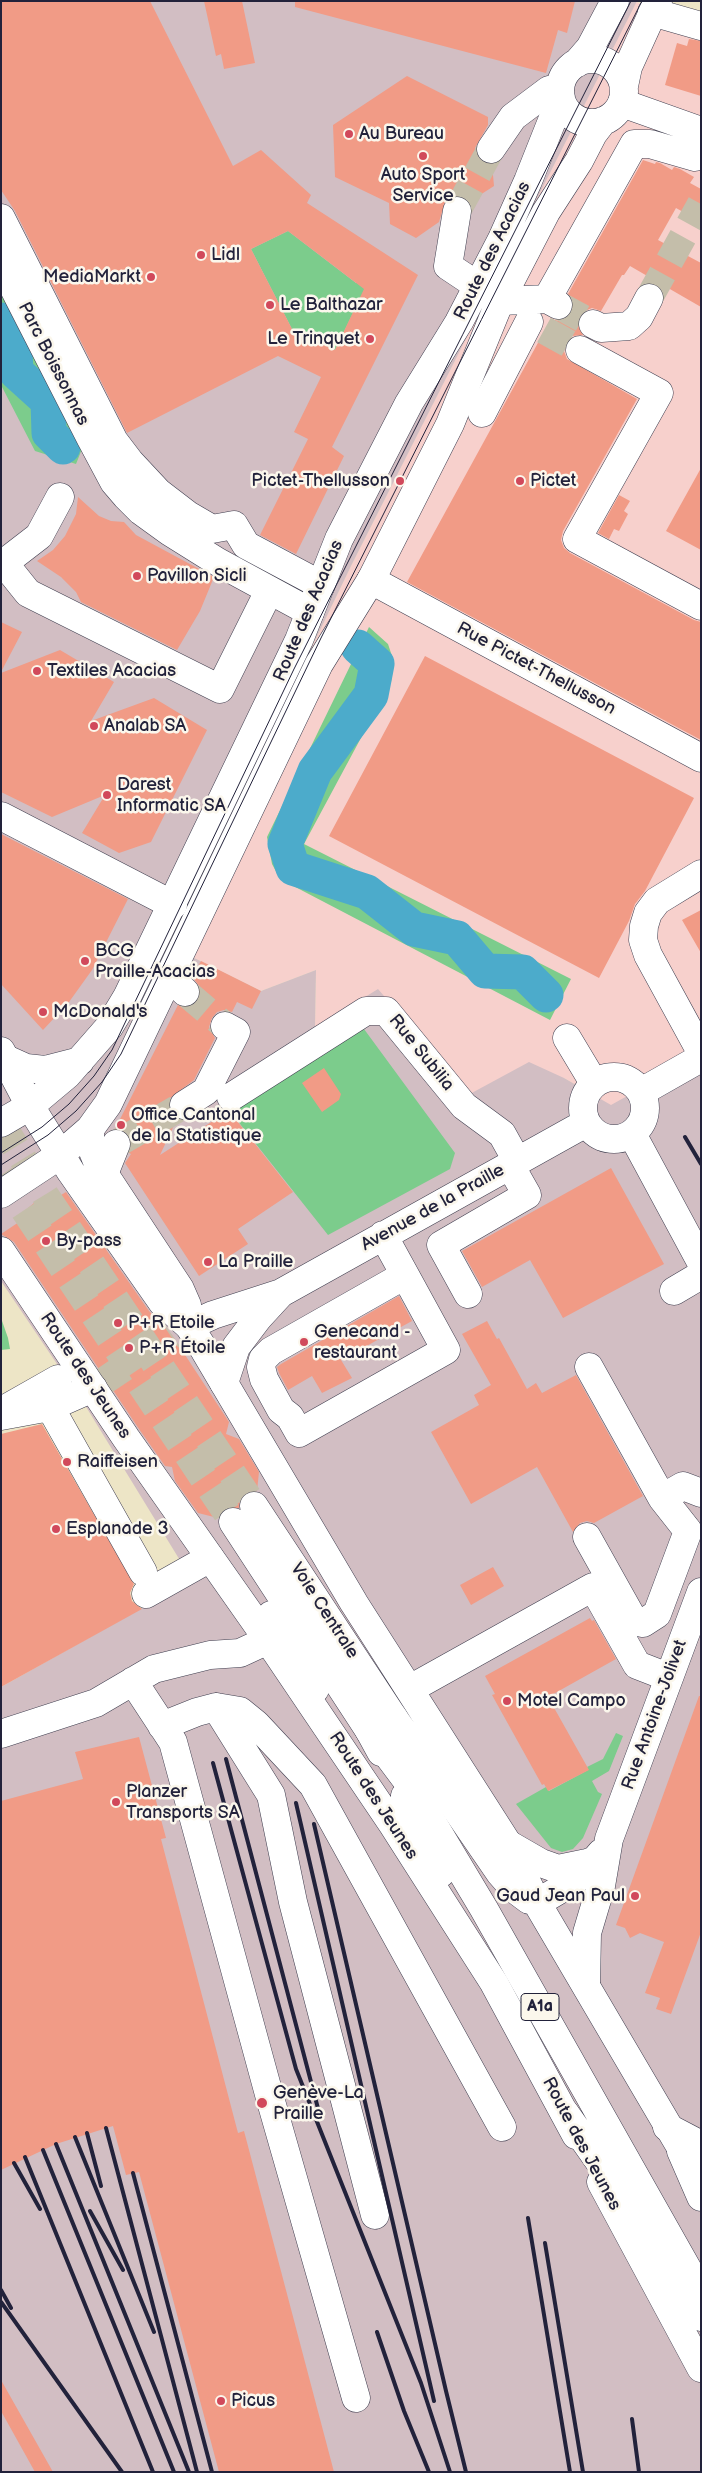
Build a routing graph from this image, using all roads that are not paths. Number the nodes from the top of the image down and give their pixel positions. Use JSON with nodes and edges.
{"nodes":[{"id":1,"x":615,"y":1,"type":"edge"},
{"id":2,"x":655,"y":7,"type":"edge"},
{"id":3,"x":701,"y":26,"type":"edge"},
{"id":4,"x":577,"y":63,"type":"junction"},
{"id":5,"x":561,"y":93,"type":"junction"},
{"id":6,"x":616,"y":103,"type":"junction"},
{"id":7,"x":701,"y":130,"type":"edge"},
{"id":8,"x":701,"y":138,"type":"edge"},
{"id":9,"x":491,"y":149,"type":"tunnel mouth"},
{"id":10,"x":457,"y":211,"type":"tunnel mouth"},
{"id":11,"x":1,"y":218,"type":"edge"},
{"id":12,"x":1,"y":263,"type":"edge"},
{"id":13,"x":489,"y":293,"type":"junction"},
{"id":14,"x":649,"y":298,"type":"tunnel mouth"},
{"id":15,"x":593,"y":324,"type":"tunnel mouth"},
{"id":16,"x":580,"y":350,"type":"tunnel mouth"},
{"id":17,"x":482,"y":413,"type":"dead end"},
{"id":18,"x":60,"y":498,"type":"dead end"},
{"id":19,"x":371,"y":580,"type":"junction"},
{"id":20,"x":321,"y":585,"type":"junction"},
{"id":21,"x":270,"y":591,"type":"junction"},
{"id":22,"x":701,"y":606,"type":"edge"},
{"id":23,"x":310,"y":612,"type":"junction"},
{"id":24,"x":701,"y":758,"type":"edge"},
{"id":25,"x":1,"y":816,"type":"edge"},
{"id":26,"x":701,"y":874,"type":"edge"},
{"id":27,"x":172,"y":905,"type":"junction"},
{"id":28,"x":225,"y":1026,"type":"tunnel mouth"},
{"id":29,"x":567,"y":1038,"type":"dead end"},
{"id":30,"x":701,"y":1052,"type":"edge"},
{"id":31,"x":4,"y":1056,"type":"edge"},
{"id":32,"x":701,"y":1058,"type":"edge"},
{"id":33,"x":80,"y":1062,"type":"junction"},
{"id":34,"x":594,"y":1084,"type":"junction"},
{"id":35,"x":641,"y":1092,"type":"junction"},
{"id":36,"x":231,"y":1097,"type":"dead end"},
{"id":37,"x":184,"y":1105,"type":"tunnel mouth"},
{"id":38,"x":30,"y":1106,"type":"junction"},
{"id":39,"x":1,"y":1123,"type":"edge"},
{"id":40,"x":586,"y":1123,"type":"junction"},
{"id":41,"x":90,"y":1129,"type":"junction"},
{"id":42,"x":632,"y":1134,"type":"junction"},
{"id":43,"x":116,"y":1144,"type":"tunnel mouth"},
{"id":44,"x":60,"y":1155,"type":"junction"},
{"id":45,"x":514,"y":1163,"type":"junction"},
{"id":46,"x":104,"y":1174,"type":"junction"},
{"id":47,"x":1,"y":1194,"type":"edge"},
{"id":48,"x":383,"y":1235,"type":"junction"},
{"id":49,"x":1,"y":1251,"type":"edge"},
{"id":50,"x":701,"y":1262,"type":"edge"},
{"id":51,"x":405,"y":1275,"type":"junction"},
{"id":52,"x":701,"y":1275,"type":"edge"},
{"id":53,"x":674,"y":1291,"type":"dead end"},
{"id":54,"x":281,"y":1293,"type":"junction"},
{"id":55,"x":468,"y":1294,"type":"dead end"},
{"id":56,"x":181,"y":1330,"type":"junction"},
{"id":57,"x":589,"y":1367,"type":"dead end"},
{"id":58,"x":224,"y":1383,"type":"junction"},
{"id":59,"x":97,"y":1385,"type":"junction"},
{"id":60,"x":55,"y":1396,"type":"junction"},
{"id":61,"x":1,"y":1412,"type":"edge"},
{"id":62,"x":1,"y":1416,"type":"edge"},
{"id":63,"x":701,"y":1493,"type":"edge"},
{"id":64,"x":662,"y":1498,"type":"junction"},
{"id":65,"x":587,"y":1537,"type":"dead end"},
{"id":66,"x":210,"y":1558,"type":"junction"},
{"id":67,"x":701,"y":1592,"type":"edge"},
{"id":68,"x":269,"y":1628,"type":"junction"},
{"id":69,"x":668,"y":1676,"type":"junction"},
{"id":70,"x":133,"y":1681,"type":"junction"},
{"id":71,"x":410,"y":1689,"type":"junction"},
{"id":72,"x":216,"y":1707,"type":"junction"},
{"id":73,"x":393,"y":1717,"type":"junction"},
{"id":74,"x":162,"y":1726,"type":"junction"},
{"id":75,"x":369,"y":1730,"type":"junction"},
{"id":76,"x":1,"y":1734,"type":"edge"},
{"id":77,"x":508,"y":1844,"type":"junction"},
{"id":78,"x":602,"y":1849,"type":"junction"},
{"id":79,"x":537,"y":1903,"type":"junction"},
{"id":80,"x":494,"y":1983,"type":"junction"},
{"id":81,"x":586,"y":1985,"type":"junction"},
{"id":82,"x":565,"y":2113,"type":"junction"},
{"id":83,"x":502,"y":2127,"type":"dead end"},
{"id":84,"x":691,"y":2148,"type":"edge"},
{"id":85,"x":701,"y":2181,"type":"edge"},
{"id":86,"x":701,"y":2197,"type":"edge"},
{"id":87,"x":375,"y":2215,"type":"dead end"},
{"id":88,"x":701,"y":2258,"type":"edge"},
{"id":89,"x":701,"y":2292,"type":"edge"},
{"id":90,"x":701,"y":2317,"type":"edge"},
{"id":91,"x":701,"y":2368,"type":"edge"},
{"id":92,"x":356,"y":2398,"type":"dead end"}],
"edges":[{"from":1,"to":4,"type":"main road"},
{"from":2,"to":3,"type":"main road"},
{"from":2,"to":6,"type":"main road","name":"Route des Acacias"},
{"from":4,"to":5,"type":"main road"},
{"from":4,"to":6,"type":"main road"},
{"from":5,"to":6,"type":"main road"},
{"from":5,"to":9,"type":"main road"},
{"from":5,"to":13,"type":"main road","name":"Route des Acacias"},
{"from":6,"to":7,"type":"main road"},
{"from":6,"to":13,"type":"main road","name":"Route des Acacias"},
{"from":8,"to":13,"type":"main road"},
{"from":10,"to":13,"type":"main road"},
{"from":11,"to":20,"type":"main road"},
{"from":12,"to":21,"type":"main road","name":"Parc Boissonnas"},
{"from":13,"to":17,"type":"main road"},
{"from":13,"to":19,"type":"main road","name":"Route des Acacias"},
{"from":13,"to":20,"type":"main road","name":"Route des Acacias"},
{"from":14,"to":15,"type":"main road"},
{"from":16,"to":22,"type":"main road"},
{"from":18,"to":21,"type":"main road"},
{"from":19,"to":24,"type":"main road","name":"Rue Pictet-Thellusson"},
{"from":19,"to":41,"type":"main road","name":"Route des Acacias"},
{"from":20,"to":23,"type":"main road","name":"Route des Acacias"},
{"from":21,"to":23,"type":"main road","name":"Parc Boissonnas"},
{"from":23,"to":27,"type":"main road","name":"Route des Acacias"},
{"from":25,"to":27,"type":"main road"},
{"from":26,"to":30,"type":"main road"},
{"from":27,"to":33,"type":"main road","name":"Route des Acacias"},
{"from":28,"to":37,"type":"main road"},
{"from":29,"to":34,"type":"main road"},
{"from":31,"to":33,"type":"main road"},
{"from":31,"to":38,"type":"main road"},
{"from":32,"to":35,"type":"main road"},
{"from":33,"to":38,"type":"main road","name":"Route des Acacias"},
{"from":34,"to":35,"type":"main road"},
{"from":34,"to":40,"type":"main road"},
{"from":35,"to":42,"type":"main road"},
{"from":36,"to":45,"type":"main road","name":"Rue Subilia"},
{"from":38,"to":39,"type":"main road","name":"Route des Acacias"},
{"from":38,"to":44,"type":"main road"},
{"from":40,"to":42,"type":"main road"},
{"from":40,"to":45,"type":"main road","name":"Avenue de la Praille"},
{"from":41,"to":44,"type":"main road","name":"Route des Acacias"},
{"from":41,"to":46,"type":"main road"},
{"from":42,"to":50,"type":"main road"},
{"from":43,"to":46,"type":"main road"},
{"from":44,"to":47,"type":"main road","name":"Route des Acacias"},
{"from":44,"to":56,"type":"main road"},
{"from":45,"to":48,"type":"main road","name":"Avenue de la Praille"},
{"from":45,"to":55,"type":"main road"},
{"from":46,"to":56,"type":"main road"},
{"from":48,"to":51,"type":"main road"},
{"from":48,"to":54,"type":"main road","name":"Avenue de la Praille"},
{"from":49,"to":59,"type":"main road","name":"Route des Jeunes"},
{"from":51,"to":51,"type":"main road"},
{"from":52,"to":53,"type":"main road"},
{"from":54,"to":56,"type":"main road","name":"Avenue de la Praille"},
{"from":54,"to":58,"type":"main road","name":"Avenue de la Praille"},
{"from":56,"to":58,"type":"main road"},
{"from":57,"to":64,"type":"main road"},
{"from":58,"to":71,"type":"main road"},
{"from":59,"to":60,"type":"main road"},
{"from":59,"to":66,"type":"main road","name":"Route des Jeunes"},
{"from":60,"to":61,"type":"main road"},
{"from":60,"to":62,"type":"main road"},
{"from":60,"to":66,"type":"main road"},
{"from":63,"to":64,"type":"main road"},
{"from":64,"to":65,"type":"main road"},
{"from":66,"to":68,"type":"main road","name":"Route des Jeunes"},
{"from":67,"to":69,"type":"main road","name":"Rue Antoine-Jolivet"},
{"from":68,"to":70,"type":"main road"},
{"from":68,"to":80,"type":"main road","name":"Route des Jeunes"},
{"from":69,"to":71,"type":"main road"},
{"from":69,"to":78,"type":"main road","name":"Rue Antoine-Jolivet"},
{"from":70,"to":74,"type":"main road"},
{"from":70,"to":76,"type":"main road"},
{"from":71,"to":77,"type":"main road"},
{"from":72,"to":74,"type":"main road"},
{"from":72,"to":83,"type":"main road"},
{"from":72,"to":87,"type":"main road"},
{"from":73,"to":75,"type":"main road","name":"Voie Centrale"},
{"from":73,"to":79,"type":"main road"},
{"from":73,"to":88,"type":"main road"},
{"from":74,"to":92,"type":"main road"},
{"from":75,"to":80,"type":"main road"},
{"from":75,"to":89,"type":"main road","number":"A1a"},
{"from":77,"to":78,"type":"main road"},
{"from":77,"to":79,"type":"main road"},
{"from":78,"to":79,"type":"main road"},
{"from":78,"to":81,"type":"main road","name":"Rue Antoine-Jolivet"},
{"from":79,"to":81,"type":"main road"},
{"from":80,"to":82,"type":"main road","name":"Route des Jeunes"},
{"from":81,"to":84,"type":"main road"},
{"from":82,"to":90,"type":"main road"},
{"from":82,"to":91,"type":"main road","name":"Route des Jeunes"},
{"from":84,"to":85,"type":"main road"},
{"from":84,"to":86,"type":"main road"}]}
